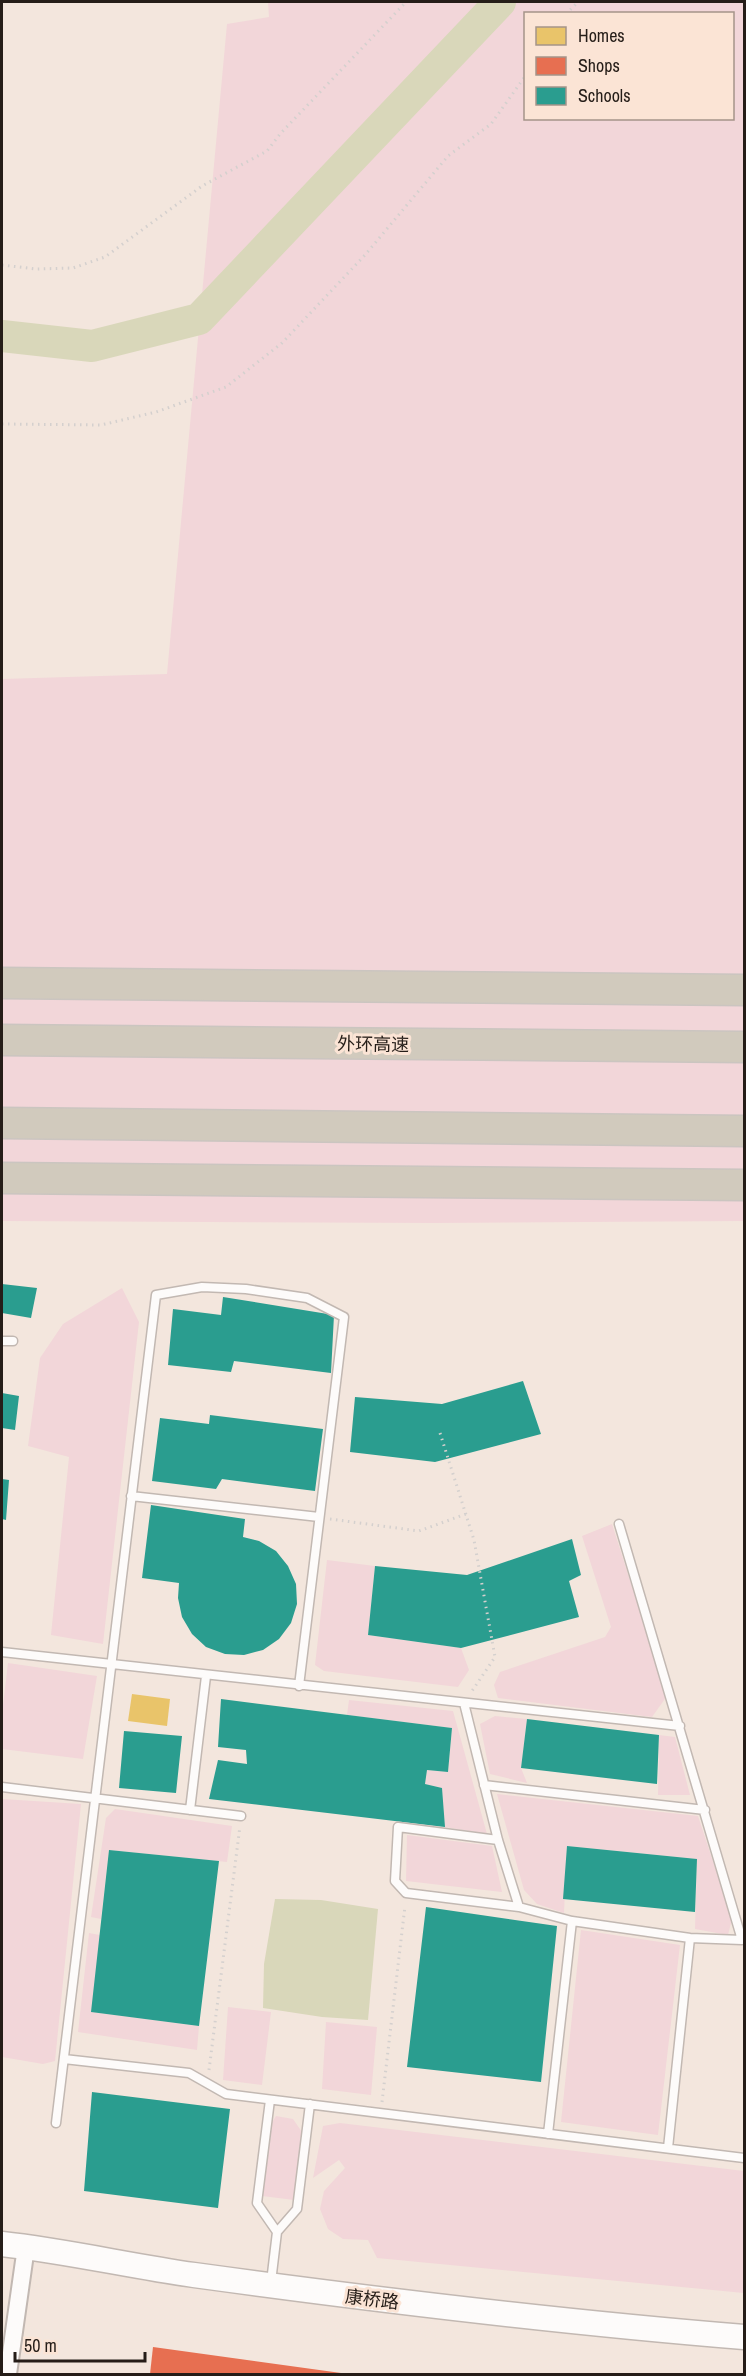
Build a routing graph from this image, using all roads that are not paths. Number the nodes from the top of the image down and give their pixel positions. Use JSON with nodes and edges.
{"nodes":[{"id":1,"x":2,"y":983,"type":"edge"},
{"id":2,"x":744,"y":990,"type":"edge"},
{"id":3,"x":2,"y":1040,"type":"edge"},
{"id":4,"x":744,"y":1047,"type":"edge"},
{"id":5,"x":2,"y":1123,"type":"edge"},
{"id":6,"x":744,"y":1131,"type":"edge"},
{"id":7,"x":2,"y":1178,"type":"edge"},
{"id":8,"x":744,"y":1185,"type":"edge"},
{"id":9,"x":2,"y":1341,"type":"edge"},
{"id":10,"x":14,"y":1341,"type":"dead end"},
{"id":11,"x":131,"y":1496,"type":"junction"},
{"id":12,"x":320,"y":1517,"type":"junction"},
{"id":13,"x":619,"y":1524,"type":"dead end"},
{"id":14,"x":2,"y":1652,"type":"edge"},
{"id":15,"x":111,"y":1666,"type":"junction"},
{"id":16,"x":206,"y":1676,"type":"junction"},
{"id":17,"x":299,"y":1686,"type":"junction"},
{"id":18,"x":464,"y":1703,"type":"junction"},
{"id":19,"x":681,"y":1726,"type":"junction"},
{"id":20,"x":484,"y":1785,"type":"junction"},
{"id":21,"x":2,"y":1787,"type":"edge"},
{"id":22,"x":95,"y":1799,"type":"junction"},
{"id":23,"x":190,"y":1810,"type":"junction"},
{"id":24,"x":705,"y":1810,"type":"junction"},
{"id":25,"x":241,"y":1816,"type":"road end"},
{"id":26,"x":498,"y":1840,"type":"junction"},
{"id":27,"x":519,"y":1907,"type":"junction"},
{"id":28,"x":572,"y":1920,"type":"junction"},
{"id":29,"x":690,"y":1938,"type":"junction"},
{"id":30,"x":64,"y":2059,"type":"junction"},
{"id":31,"x":270,"y":2100,"type":"junction"},
{"id":32,"x":310,"y":2104,"type":"junction"},
{"id":33,"x":56,"y":2123,"type":"dead end"},
{"id":34,"x":548,"y":2134,"type":"junction"},
{"id":35,"x":668,"y":2148,"type":"junction"},
{"id":36,"x":744,"y":2158,"type":"edge"},
{"id":37,"x":277,"y":2232,"type":"junction"},
{"id":38,"x":2,"y":2244,"type":"edge"},
{"id":39,"x":26,"y":2247,"type":"junction"},
{"id":40,"x":270,"y":2285,"type":"junction"},
{"id":41,"x":744,"y":2337,"type":"edge"},
{"id":42,"x":8,"y":2374,"type":"edge"}],
"edges":[{"from":1,"to":2,"type":"highway"},
{"from":3,"to":4,"type":"highway","name":"外环高速"},
{"from":5,"to":6,"type":"highway"},
{"from":7,"to":8,"type":"highway"},
{"from":9,"to":10,"type":"lane"},
{"from":11,"to":12,"type":"lane"},
{"from":11,"to":12,"type":"lane"},
{"from":11,"to":15,"type":"lane"},
{"from":12,"to":17,"type":"lane"},
{"from":13,"to":19,"type":"lane"},
{"from":14,"to":15,"type":"lane"},
{"from":15,"to":16,"type":"lane"},
{"from":15,"to":22,"type":"lane"},
{"from":16,"to":17,"type":"lane"},
{"from":16,"to":23,"type":"lane"},
{"from":17,"to":18,"type":"lane"},
{"from":18,"to":19,"type":"lane"},
{"from":18,"to":20,"type":"lane"},
{"from":19,"to":24,"type":"lane"},
{"from":20,"to":24,"type":"lane"},
{"from":20,"to":26,"type":"lane"},
{"from":21,"to":22,"type":"lane"},
{"from":22,"to":23,"type":"lane"},
{"from":22,"to":30,"type":"lane"},
{"from":23,"to":25,"type":"lane"},
{"from":24,"to":29,"type":"lane"},
{"from":26,"to":27,"type":"lane"},
{"from":26,"to":27,"type":"lane"},
{"from":27,"to":28,"type":"lane"},
{"from":28,"to":29,"type":"lane"},
{"from":28,"to":34,"type":"lane"},
{"from":29,"to":35,"type":"lane"},
{"from":30,"to":31,"type":"lane"},
{"from":30,"to":33,"type":"lane"},
{"from":31,"to":32,"type":"lane"},
{"from":31,"to":37,"type":"lane"},
{"from":32,"to":34,"type":"lane"},
{"from":32,"to":37,"type":"lane"},
{"from":34,"to":35,"type":"lane"},
{"from":35,"to":36,"type":"lane"},
{"from":37,"to":40,"type":"lane"},
{"from":38,"to":39,"type":"main road","name":"康桥路"},
{"from":39,"to":40,"type":"main road","name":"康桥路"},
{"from":39,"to":42,"type":"street"},
{"from":40,"to":41,"type":"main road","name":"康桥路"}]}
